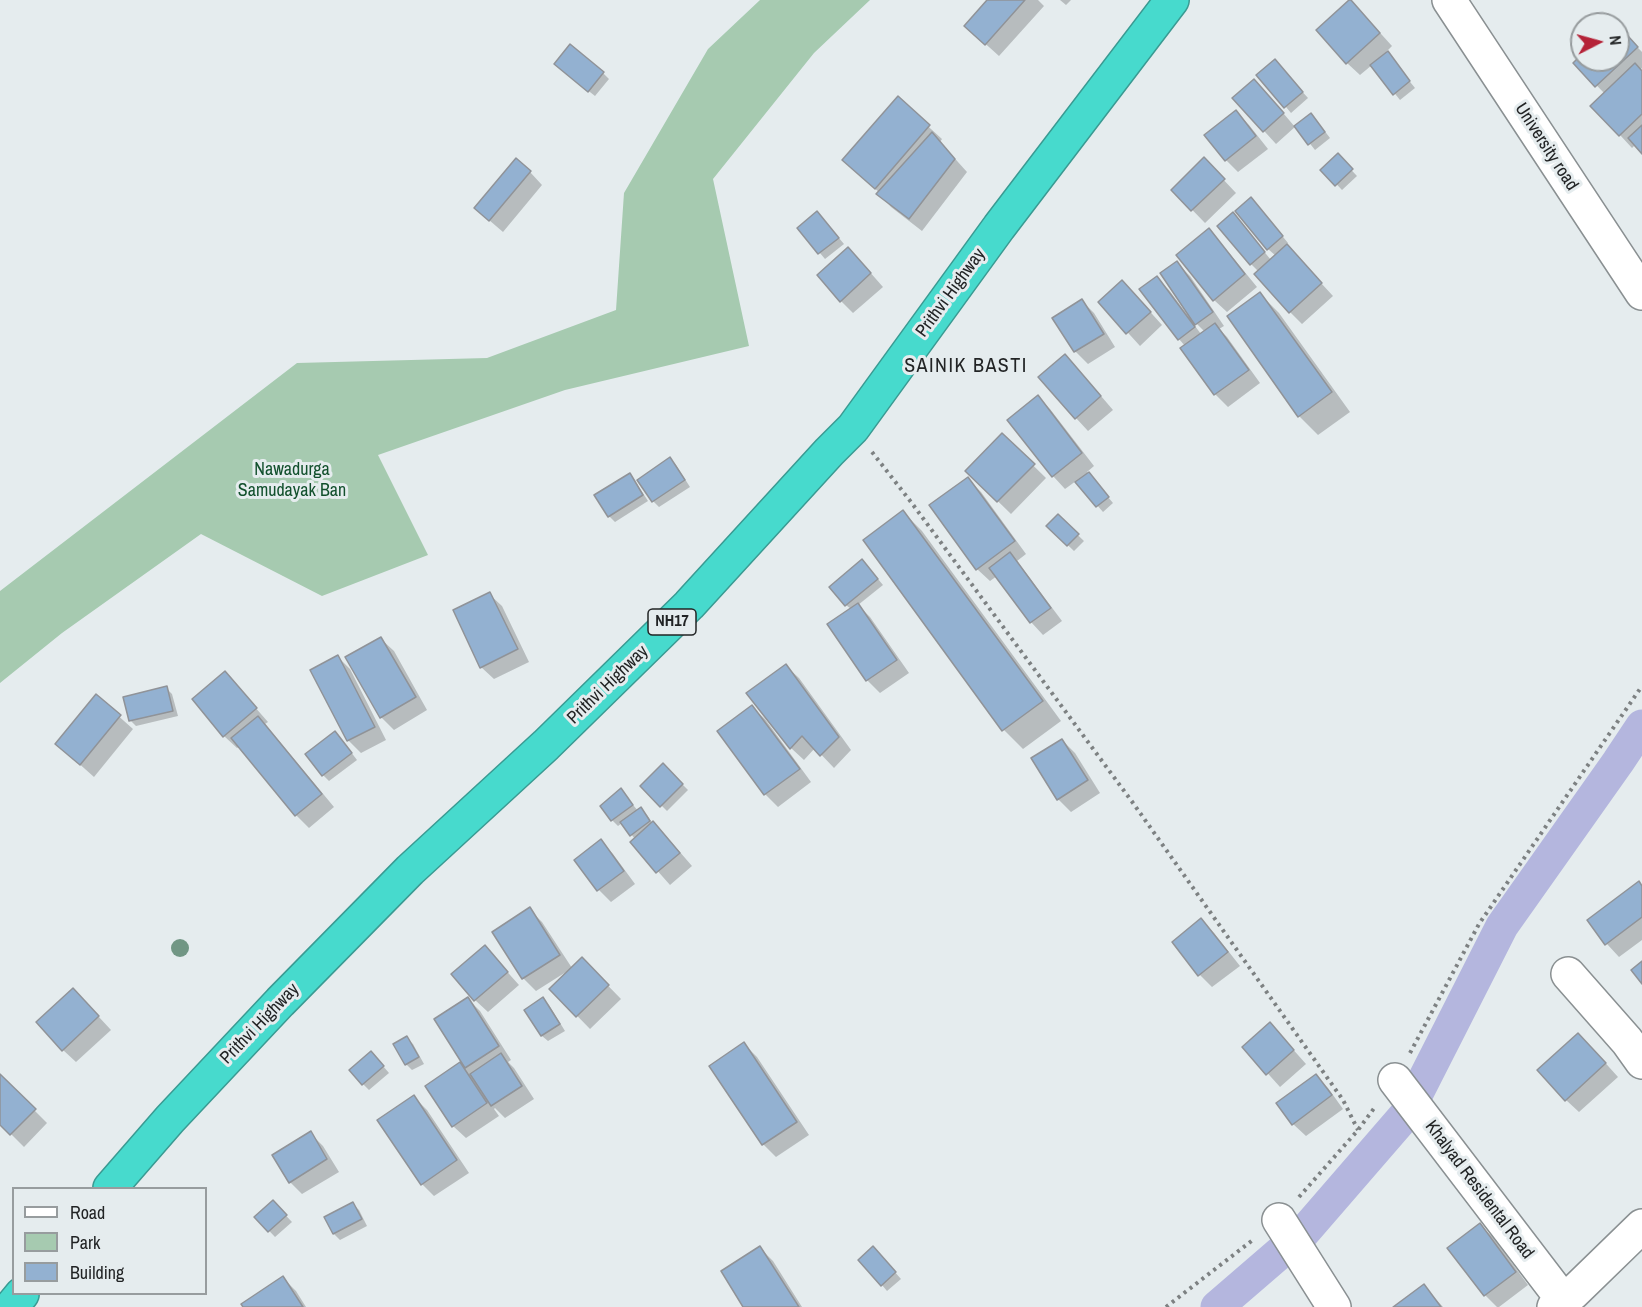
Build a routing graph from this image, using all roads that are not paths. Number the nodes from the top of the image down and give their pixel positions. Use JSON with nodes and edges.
{"nodes":[{"id":1,"x":1172,"y":0,"type":"edge"},
{"id":2,"x":1449,"y":0,"type":"edge"},
{"id":3,"x":1642,"y":293,"type":"edge"},
{"id":4,"x":1568,"y":974,"type":"dead end"},
{"id":5,"x":1642,"y":1062,"type":"edge"},
{"id":6,"x":1395,"y":1080,"type":"road end"},
{"id":7,"x":111,"y":1187,"type":"edge"},
{"id":8,"x":1280,"y":1220,"type":"road end"},
{"id":9,"x":1642,"y":1226,"type":"edge"},
{"id":10,"x":20,"y":1295,"type":"edge"},
{"id":11,"x":1568,"y":1302,"type":"edge"},
{"id":12,"x":11,"y":1307,"type":"edge"},
{"id":13,"x":1334,"y":1307,"type":"edge"}],
"edges":[{"from":1,"to":7,"type":"highway","name":"Prithvi Highway","number":"NH17"},
{"from":2,"to":3,"type":"street","name":"University road"},
{"from":4,"to":5,"type":"street"},
{"from":6,"to":11,"type":"street","name":"Khalyad Residental Road"},
{"from":8,"to":13,"type":"street"},
{"from":9,"to":11,"type":"street","name":"Khalyad Residental Road"},
{"from":10,"to":12,"type":"highway"}]}
